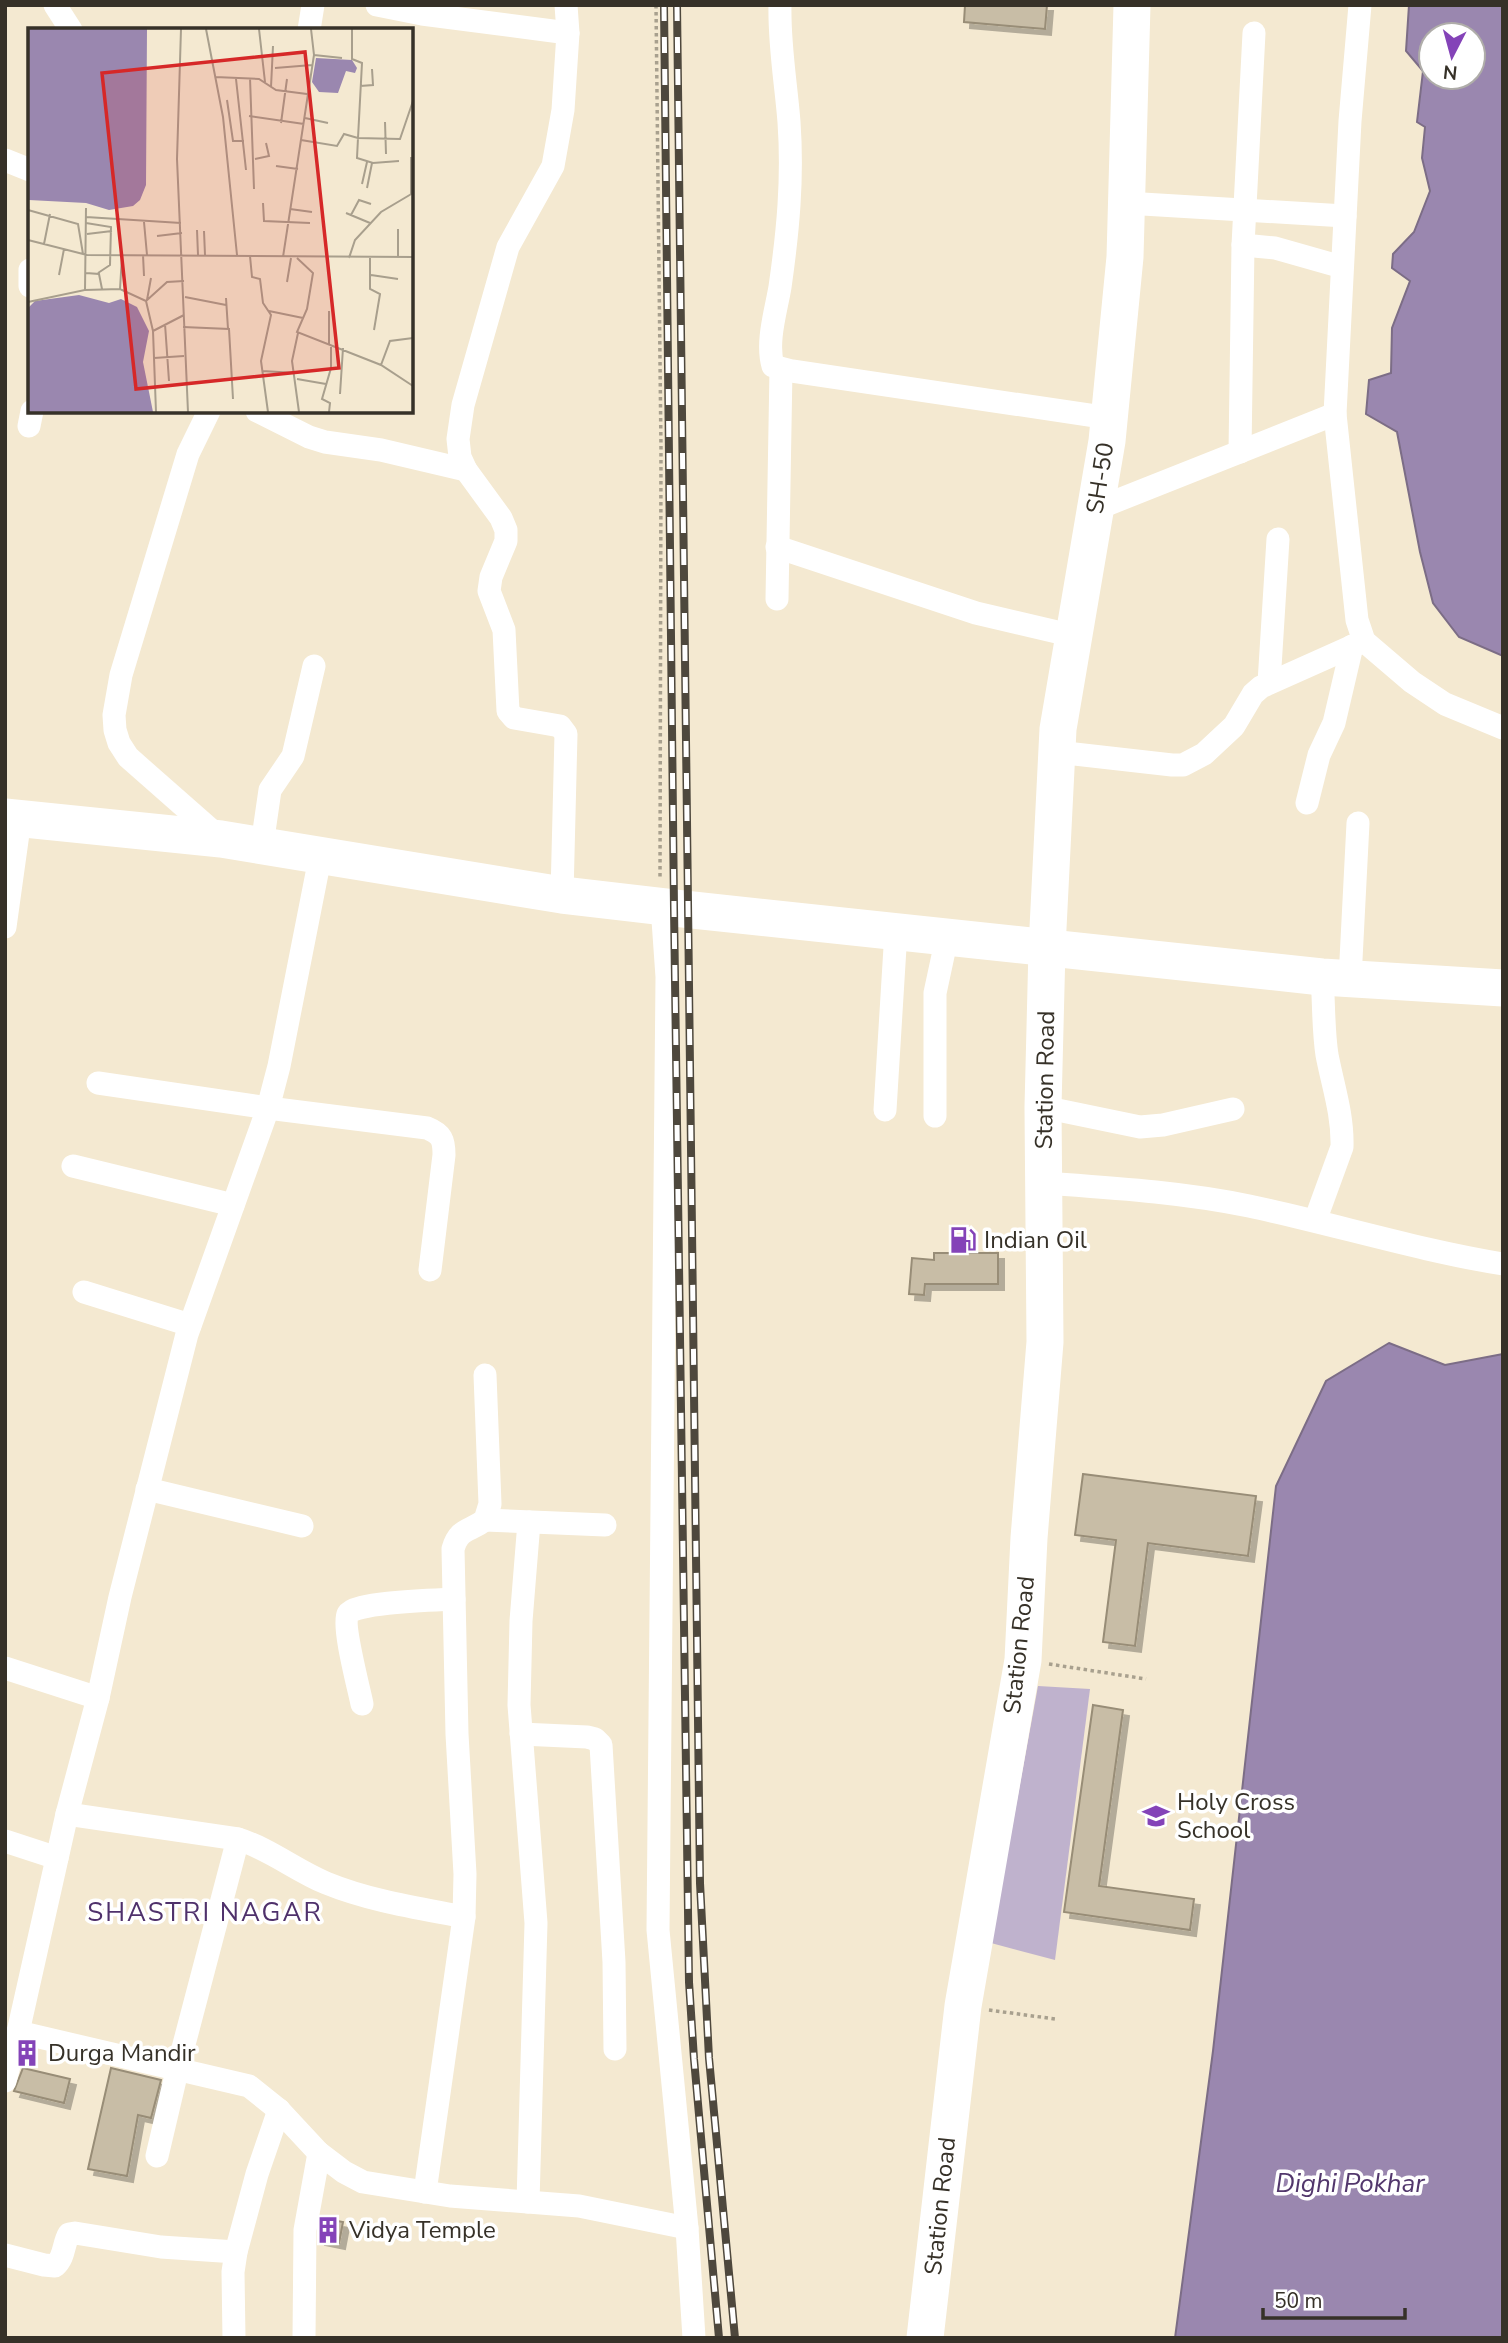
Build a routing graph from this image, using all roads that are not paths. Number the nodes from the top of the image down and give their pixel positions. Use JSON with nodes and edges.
{"nodes":[{"id":1,"x":55,"y":5,"type":"edge"},
{"id":2,"x":313,"y":5,"type":"edge"},
{"id":3,"x":377,"y":5,"type":"edge"},
{"id":4,"x":566,"y":5,"type":"edge"},
{"id":5,"x":780,"y":5,"type":"edge"},
{"id":6,"x":1132,"y":5,"type":"edge"},
{"id":7,"x":1360,"y":5,"type":"edge"},
{"id":8,"x":70,"y":28,"type":"edge"},
{"id":9,"x":309,"y":28,"type":"edge"},
{"id":10,"x":568,"y":33,"type":"junction"},
{"id":11,"x":1254,"y":33,"type":"dead end"},
{"id":12,"x":5,"y":160,"type":"edge"},
{"id":13,"x":28,"y":169,"type":"edge"},
{"id":14,"x":1126,"y":204,"type":"junction"},
{"id":15,"x":1244,"y":210,"type":"junction"},
{"id":16,"x":1345,"y":216,"type":"junction"},
{"id":17,"x":1243,"y":245,"type":"junction"},
{"id":18,"x":1342,"y":267,"type":"junction"},
{"id":19,"x":781,"y":369,"type":"junction"},
{"id":20,"x":208,"y":413,"type":"edge"},
{"id":21,"x":261,"y":413,"type":"edge"},
{"id":22,"x":1335,"y":414,"type":"junction"},
{"id":23,"x":1109,"y":418,"type":"junction"},
{"id":24,"x":1240,"y":452,"type":"junction"},
{"id":25,"x":467,"y":470,"type":"junction"},
{"id":26,"x":1096,"y":509,"type":"junction"},
{"id":27,"x":1278,"y":539,"type":"dead end"},
{"id":28,"x":777,"y":547,"type":"junction"},
{"id":29,"x":777,"y":599,"type":"dead end"},
{"id":30,"x":1074,"y":636,"type":"junction"},
{"id":31,"x":1358,"y":644,"type":"junction"},
{"id":32,"x":314,"y":666,"type":"dead end"},
{"id":33,"x":1269,"y":683,"type":"junction"},
{"id":34,"x":1503,"y":728,"type":"edge"},
{"id":35,"x":1057,"y":752,"type":"junction"},
{"id":36,"x":1307,"y":803,"type":"dead end"},
{"id":37,"x":13,"y":818,"type":"edge"},
{"id":38,"x":1358,"y":823,"type":"dead end"},
{"id":39,"x":221,"y":839,"type":"junction"},
{"id":40,"x":262,"y":845,"type":"junction"},
{"id":41,"x":321,"y":853,"type":"junction"},
{"id":42,"x":562,"y":895,"type":"junction"},
{"id":43,"x":662,"y":906,"type":"junction"},
{"id":44,"x":5,"y":927,"type":"edge"},
{"id":45,"x":896,"y":931,"type":"junction"},
{"id":46,"x":947,"y":937,"type":"junction"},
{"id":47,"x":1047,"y":948,"type":"junction"},
{"id":48,"x":1336,"y":978,"type":"junction"},
{"id":49,"x":1503,"y":988,"type":"edge"},
{"id":50,"x":98,"y":1083,"type":"dead end"},
{"id":51,"x":1043,"y":1107,"type":"junction"},
{"id":52,"x":268,"y":1108,"type":"junction"},
{"id":53,"x":1233,"y":1109,"type":"dead end"},
{"id":54,"x":885,"y":1110,"type":"dead end"},
{"id":55,"x":935,"y":1116,"type":"dead end"},
{"id":56,"x":73,"y":1166,"type":"dead end"},
{"id":57,"x":1044,"y":1183,"type":"junction"},
{"id":58,"x":233,"y":1205,"type":"junction"},
{"id":59,"x":1315,"y":1221,"type":"junction"},
{"id":60,"x":1503,"y":1264,"type":"edge"},
{"id":61,"x":430,"y":1270,"type":"dead end"},
{"id":62,"x":84,"y":1293,"type":"dead end"},
{"id":63,"x":190,"y":1325,"type":"junction"},
{"id":64,"x":485,"y":1374,"type":"dead end"},
{"id":65,"x":147,"y":1489,"type":"junction"},
{"id":66,"x":485,"y":1520,"type":"junction"},
{"id":67,"x":529,"y":1522,"type":"junction"},
{"id":68,"x":605,"y":1525,"type":"dead end"},
{"id":69,"x":302,"y":1526,"type":"dead end"},
{"id":70,"x":454,"y":1599,"type":"junction"},
{"id":71,"x":5,"y":1668,"type":"edge"},
{"id":72,"x":98,"y":1698,"type":"junction"},
{"id":73,"x":362,"y":1704,"type":"dead end"},
{"id":74,"x":522,"y":1734,"type":"junction"},
{"id":75,"x":67,"y":1814,"type":"junction"},
{"id":76,"x":238,"y":1839,"type":"junction"},
{"id":77,"x":5,"y":1841,"type":"edge"},
{"id":78,"x":57,"y":1858,"type":"junction"},
{"id":79,"x":464,"y":1917,"type":"junction"},
{"id":80,"x":18,"y":2032,"type":"junction"},
{"id":81,"x":615,"y":2049,"type":"dead end"},
{"id":82,"x":177,"y":2071,"type":"junction"},
{"id":83,"x":5,"y":2081,"type":"edge"},
{"id":84,"x":279,"y":2110,"type":"junction"},
{"id":85,"x":319,"y":2153,"type":"junction"},
{"id":86,"x":158,"y":2156,"type":"dead end"},
{"id":87,"x":425,"y":2192,"type":"junction"},
{"id":88,"x":528,"y":2202,"type":"junction"},
{"id":89,"x":687,"y":2228,"type":"junction"},
{"id":90,"x":236,"y":2252,"type":"junction"},
{"id":91,"x":5,"y":2255,"type":"edge"},
{"id":92,"x":234,"y":2338,"type":"edge"},
{"id":93,"x":303,"y":2338,"type":"edge"},
{"id":94,"x":694,"y":2338,"type":"edge"},
{"id":95,"x":925,"y":2338,"type":"edge"}],
"edges":[{"from":1,"to":8,"type":"street"},
{"from":2,"to":9,"type":"street"},
{"from":3,"to":10,"type":"street"},
{"from":4,"to":10,"type":"street"},
{"from":5,"to":19,"type":"street"},
{"from":6,"to":14,"type":"main road","name":"SH-50"},
{"from":7,"to":16,"type":"street"},
{"from":10,"to":25,"type":"street"},
{"from":11,"to":15,"type":"street"},
{"from":12,"to":13,"type":"street"},
{"from":14,"to":15,"type":"street"},
{"from":14,"to":23,"type":"main road","name":"SH-50"},
{"from":15,"to":16,"type":"street"},
{"from":15,"to":17,"type":"street"},
{"from":16,"to":18,"type":"street"},
{"from":17,"to":18,"type":"street"},
{"from":17,"to":24,"type":"street"},
{"from":18,"to":22,"type":"street"},
{"from":19,"to":23,"type":"street"},
{"from":19,"to":28,"type":"street"},
{"from":20,"to":39,"type":"street"},
{"from":21,"to":25,"type":"street"},
{"from":22,"to":24,"type":"street"},
{"from":22,"to":31,"type":"street"},
{"from":23,"to":26,"type":"main road","name":"SH-50"},
{"from":24,"to":26,"type":"street"},
{"from":25,"to":42,"type":"street"},
{"from":26,"to":30,"type":"main road","name":"SH-50"},
{"from":27,"to":33,"type":"street"},
{"from":28,"to":29,"type":"street"},
{"from":28,"to":30,"type":"street"},
{"from":30,"to":35,"type":"main road","name":"SH-50"},
{"from":31,"to":33,"type":"street"},
{"from":31,"to":34,"type":"street"},
{"from":31,"to":36,"type":"street"},
{"from":32,"to":40,"type":"street"},
{"from":33,"to":35,"type":"street"},
{"from":35,"to":47,"type":"main road","name":"SH-50"},
{"from":37,"to":39,"type":"main road"},
{"from":37,"to":44,"type":"street"},
{"from":38,"to":48,"type":"street"},
{"from":39,"to":40,"type":"main road"},
{"from":40,"to":41,"type":"main road"},
{"from":41,"to":42,"type":"main road"},
{"from":41,"to":52,"type":"street"},
{"from":42,"to":43,"type":"main road"},
{"from":43,"to":45,"type":"main road"},
{"from":43,"to":89,"type":"street"},
{"from":45,"to":46,"type":"main road"},
{"from":45,"to":54,"type":"street"},
{"from":46,"to":47,"type":"main road"},
{"from":46,"to":55,"type":"street"},
{"from":47,"to":48,"type":"main road"},
{"from":47,"to":51,"type":"main road","name":"Station Road"},
{"from":48,"to":49,"type":"main road"},
{"from":48,"to":59,"type":"street"},
{"from":50,"to":52,"type":"street"},
{"from":51,"to":53,"type":"street"},
{"from":51,"to":57,"type":"main road","name":"Station Road"},
{"from":52,"to":58,"type":"street"},
{"from":52,"to":61,"type":"street"},
{"from":56,"to":58,"type":"street"},
{"from":57,"to":59,"type":"street"},
{"from":57,"to":95,"type":"main road","name":"Station Road"},
{"from":58,"to":63,"type":"street"},
{"from":59,"to":60,"type":"street"},
{"from":62,"to":63,"type":"street"},
{"from":63,"to":65,"type":"street"},
{"from":64,"to":66,"type":"street"},
{"from":65,"to":69,"type":"street"},
{"from":65,"to":72,"type":"street"},
{"from":66,"to":67,"type":"street"},
{"from":66,"to":70,"type":"street"},
{"from":67,"to":68,"type":"street"},
{"from":67,"to":74,"type":"street"},
{"from":70,"to":73,"type":"street"},
{"from":70,"to":79,"type":"street"},
{"from":71,"to":72,"type":"street"},
{"from":72,"to":75,"type":"street"},
{"from":74,"to":81,"type":"street"},
{"from":74,"to":88,"type":"street"},
{"from":75,"to":76,"type":"street"},
{"from":75,"to":78,"type":"street"},
{"from":76,"to":79,"type":"street"},
{"from":76,"to":82,"type":"street"},
{"from":77,"to":78,"type":"street"},
{"from":78,"to":80,"type":"street"},
{"from":79,"to":87,"type":"street"},
{"from":80,"to":82,"type":"street"},
{"from":80,"to":83,"type":"street"},
{"from":82,"to":84,"type":"street"},
{"from":82,"to":86,"type":"street"},
{"from":84,"to":85,"type":"street"},
{"from":84,"to":90,"type":"street"},
{"from":85,"to":87,"type":"street"},
{"from":85,"to":93,"type":"street"},
{"from":87,"to":88,"type":"street"},
{"from":88,"to":89,"type":"street"},
{"from":89,"to":94,"type":"street"},
{"from":90,"to":91,"type":"street"},
{"from":90,"to":92,"type":"street"}]}
